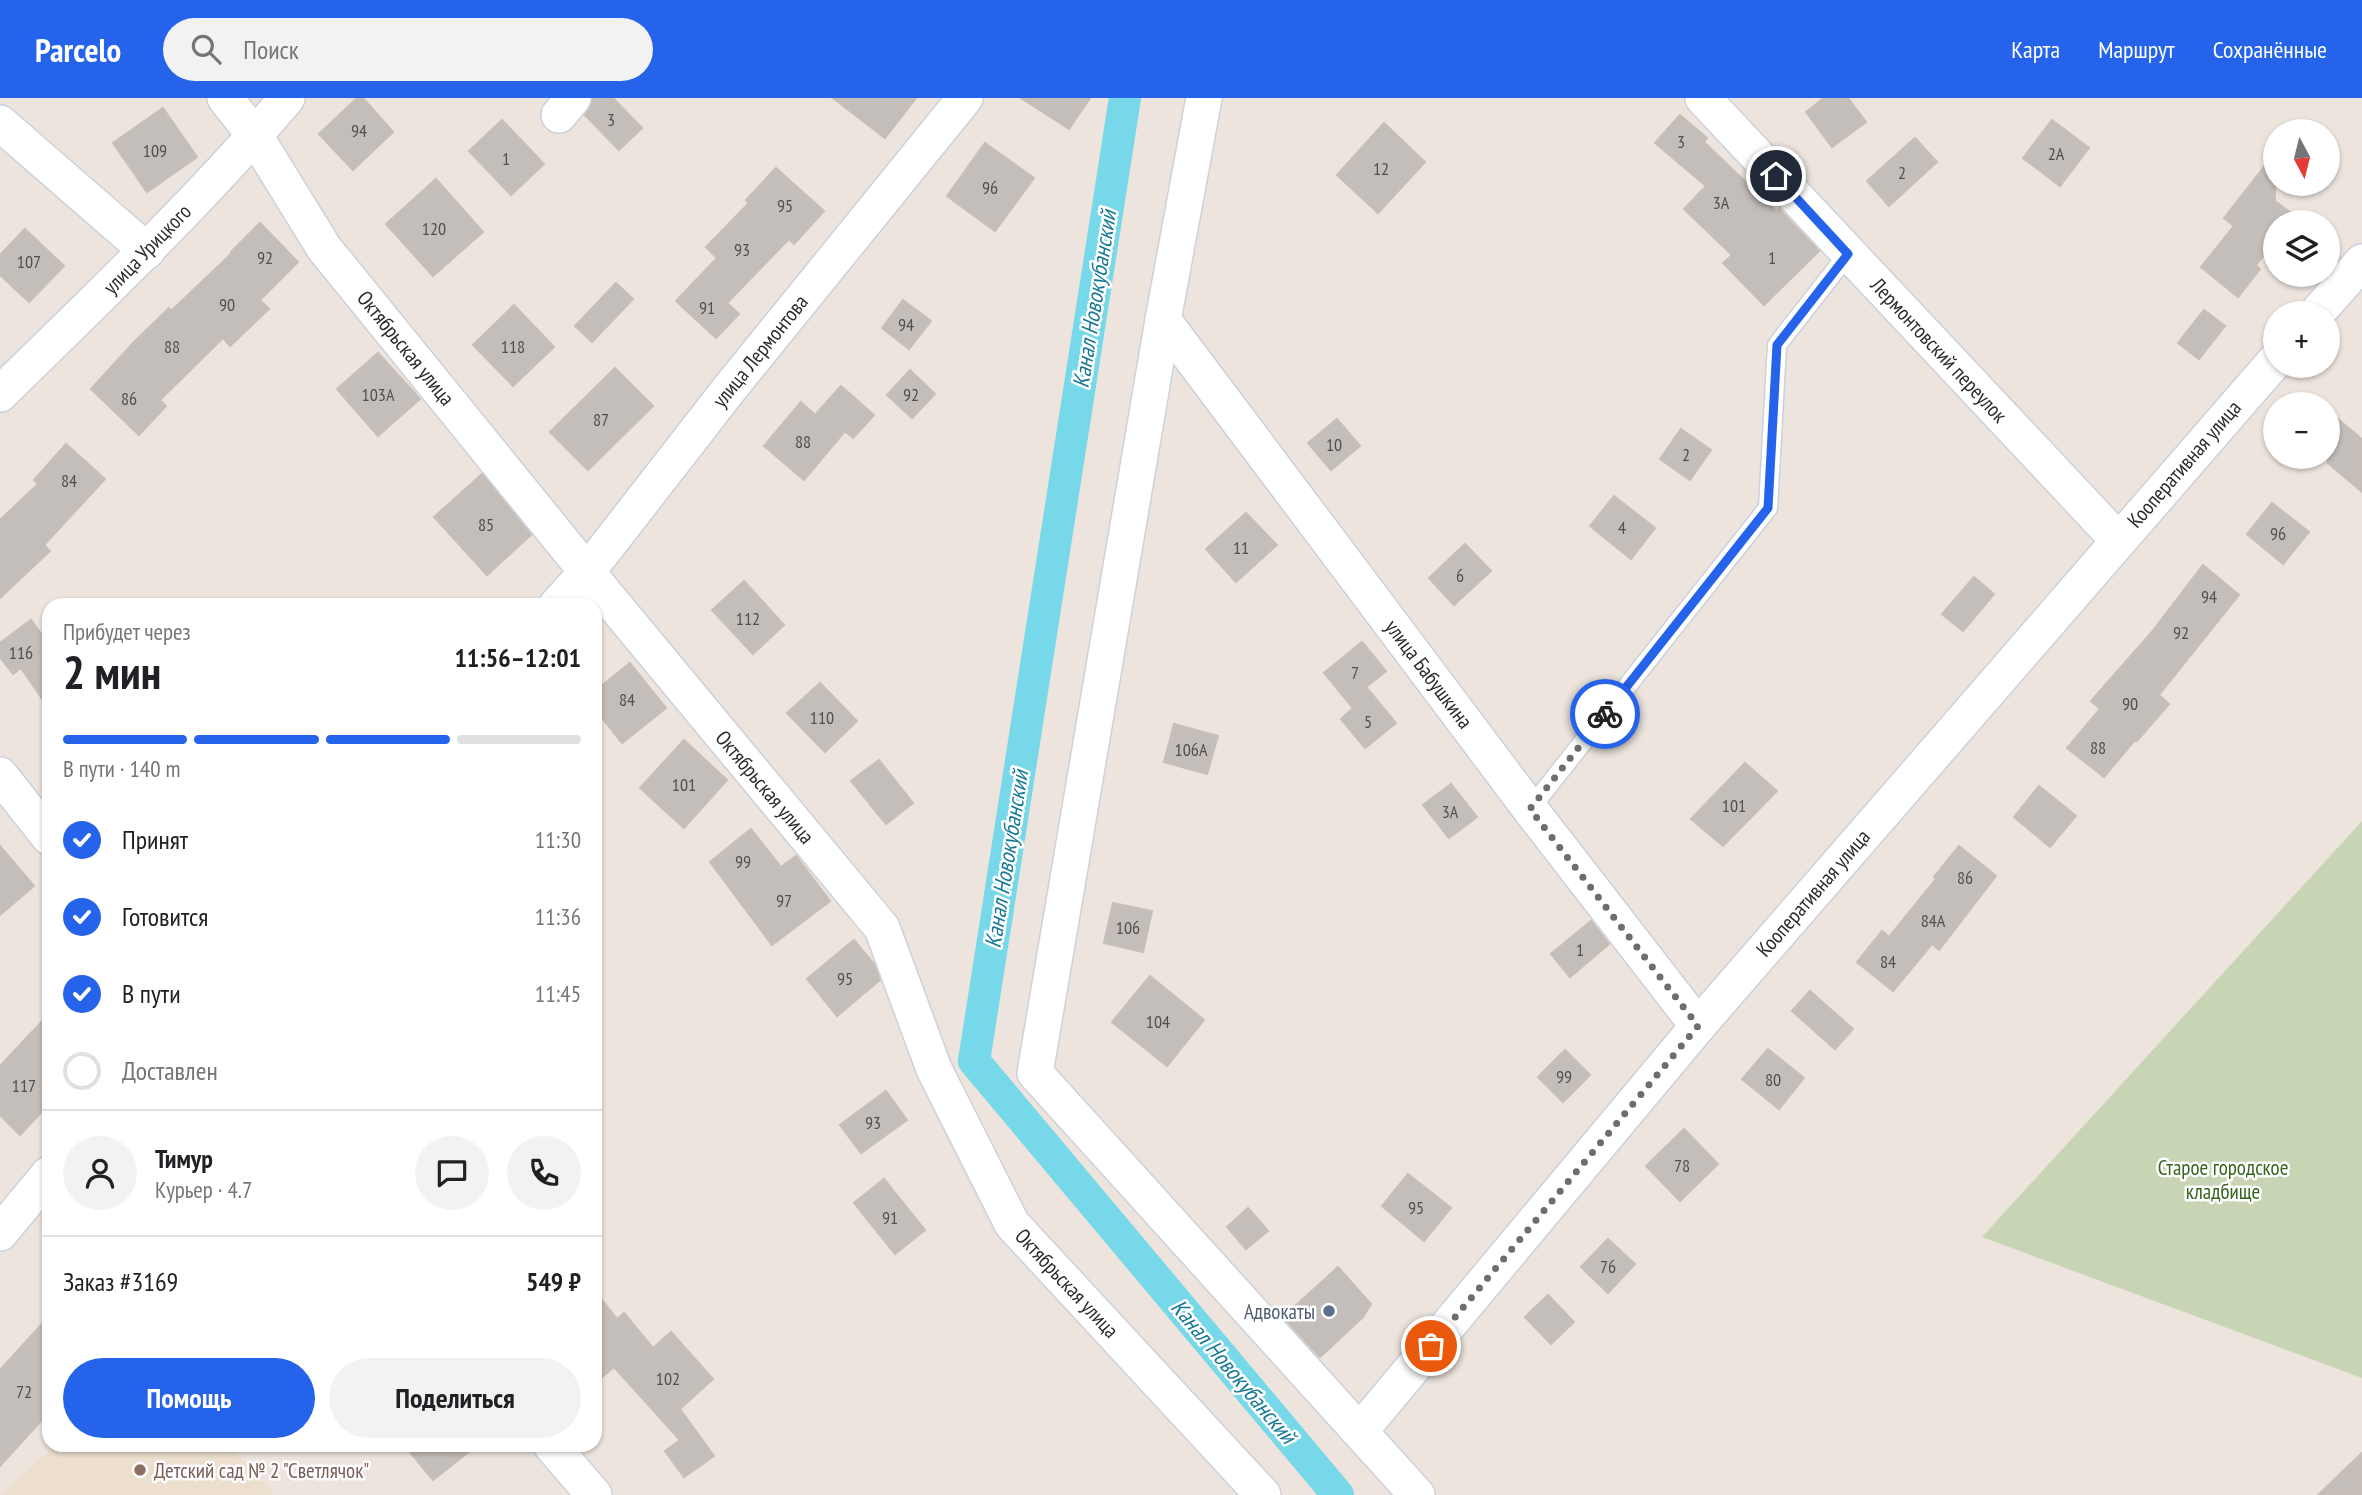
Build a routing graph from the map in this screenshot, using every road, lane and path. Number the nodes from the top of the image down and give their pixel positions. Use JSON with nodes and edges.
{"nodes":[{"id":1,"x":225,"y":98,"type":"edge"},
{"id":2,"x":287,"y":98,"type":"edge"},
{"id":3,"x":965,"y":98,"type":"edge"},
{"id":4,"x":1204,"y":98,"type":"edge"},
{"id":5,"x":1703,"y":98,"type":"edge"},
{"id":6,"x":0,"y":123,"type":"edge"},
{"id":7,"x":255,"y":136,"type":"junction"},
{"id":8,"x":147,"y":251,"type":"junction"},
{"id":9,"x":1848,"y":254,"type":"junction"},
{"id":10,"x":2362,"y":262,"type":"edge"},
{"id":11,"x":2328,"y":301,"type":"edge"},
{"id":12,"x":1163,"y":320,"type":"junction"},
{"id":13,"x":2263,"y":375,"type":"edge"},
{"id":14,"x":0,"y":394,"type":"edge"},
{"id":15,"x":2118,"y":540,"type":"junction"},
{"id":16,"x":587,"y":572,"type":"junction"},
{"id":17,"x":563,"y":598,"type":"edge"},
{"id":18,"x":0,"y":775,"type":"edge"},
{"id":19,"x":1530,"y":809,"type":"junction"},
{"id":20,"x":42,"y":828,"type":"edge"},
{"id":21,"x":1698,"y":1026,"type":"junction"},
{"id":22,"x":42,"y":1182,"type":"edge"},
{"id":23,"x":0,"y":1233,"type":"edge"},
{"id":24,"x":1360,"y":1432,"type":"junction"},
{"id":25,"x":557,"y":1452,"type":"edge"},
{"id":26,"x":594,"y":1495,"type":"edge"},
{"id":27,"x":1263,"y":1495,"type":"edge"},
{"id":28,"x":1417,"y":1495,"type":"edge"}],
"edges":[{"from":1,"to":7,"type":"street","name":"Октябрьская улица"},
{"from":2,"to":7,"type":"street","name":"улица Урицкого"},
{"from":3,"to":16,"type":"street","name":"улица Лермонтова"},
{"from":4,"to":12,"type":"street"},
{"from":5,"to":9,"type":"street","name":"Лермонтовский переулок"},
{"from":6,"to":8,"type":"street"},
{"from":7,"to":8,"type":"street","name":"улица Урицкого"},
{"from":7,"to":16,"type":"street","name":"Октябрьская улица"},
{"from":8,"to":14,"type":"street","name":"улица Урицкого"},
{"from":9,"to":15,"type":"street","name":"Лермонтовский переулок"},
{"from":9,"to":19,"type":"lane"},
{"from":10,"to":11,"type":"street"},
{"from":12,"to":19,"type":"street","name":"улица Бабушкина"},
{"from":12,"to":24,"type":"street"},
{"from":13,"to":15,"type":"street","name":"Кооперативная улица"},
{"from":15,"to":21,"type":"street","name":"Кооперативная улица"},
{"from":16,"to":17,"type":"street","name":"улица Лермонтова"},
{"from":16,"to":27,"type":"street","name":"Октябрьская улица"},
{"from":18,"to":20,"type":"street"},
{"from":19,"to":21,"type":"street","name":"улица Бабушкина"},
{"from":21,"to":24,"type":"street","name":"Кооперативная улица"},
{"from":22,"to":23,"type":"street"},
{"from":24,"to":28,"type":"street"},
{"from":25,"to":26,"type":"street"}]}
